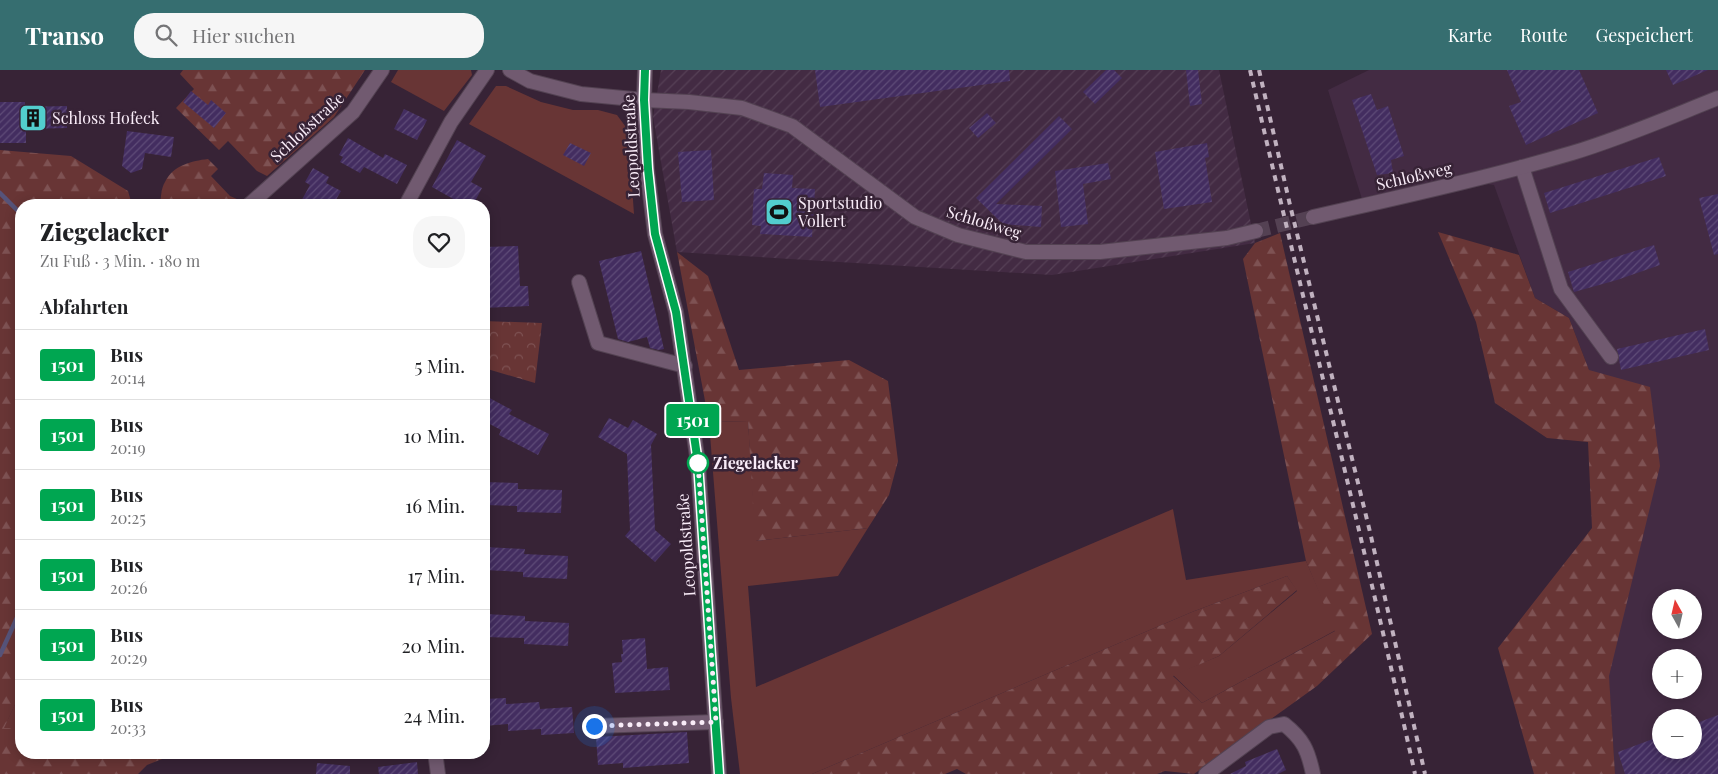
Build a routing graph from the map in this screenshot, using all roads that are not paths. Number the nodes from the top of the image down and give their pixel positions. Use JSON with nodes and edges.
{"nodes":[{"id":1,"x":382,"y":70,"type":"edge"},
{"id":2,"x":487,"y":70,"type":"edge"},
{"id":3,"x":510,"y":70,"type":"edge"},
{"id":4,"x":645,"y":70,"type":"edge"},
{"id":5,"x":1718,"y":98,"type":"edge"},
{"id":6,"x":644,"y":100,"type":"junction"},
{"id":7,"x":1522,"y":166,"type":"junction"},
{"id":8,"x":255,"y":199,"type":"edge"},
{"id":9,"x":409,"y":199,"type":"edge"},
{"id":10,"x":1313,"y":217,"type":"tunnel mouth"},
{"id":11,"x":1256,"y":230,"type":"tunnel mouth"},
{"id":12,"x":579,"y":282,"type":"dead end"},
{"id":13,"x":1611,"y":357,"type":"dead end"},
{"id":14,"x":685,"y":366,"type":"junction"},
{"id":15,"x":716,"y":722,"type":"junction"},
{"id":16,"x":594,"y":726,"type":"dead end"},
{"id":17,"x":437,"y":759,"type":"edge"},
{"id":18,"x":438,"y":774,"type":"edge"},
{"id":19,"x":719,"y":774,"type":"edge"},
{"id":20,"x":1206,"y":774,"type":"edge"},
{"id":21,"x":1313,"y":774,"type":"edge"}],
"edges":[{"from":1,"to":8,"type":"street","name":"Schloßstraße"},
{"from":2,"to":9,"type":"street"},
{"from":3,"to":6,"type":"street","name":"Schloßweg"},
{"from":4,"to":6,"type":"street","name":"Leopoldstraße"},
{"from":5,"to":7,"type":"street","name":"Schloßweg"},
{"from":6,"to":11,"type":"street","name":"Schloßweg"},
{"from":6,"to":14,"type":"street","name":"Leopoldstraße"},
{"from":7,"to":10,"type":"street","name":"Schloßweg"},
{"from":7,"to":13,"type":"street"},
{"from":12,"to":14,"type":"street"},
{"from":14,"to":15,"type":"street","name":"Leopoldstraße"},
{"from":15,"to":16,"type":"street"},
{"from":15,"to":19,"type":"street","name":"Leopoldstraße"},
{"from":17,"to":18,"type":"street"},
{"from":20,"to":21,"type":"street"}]}
